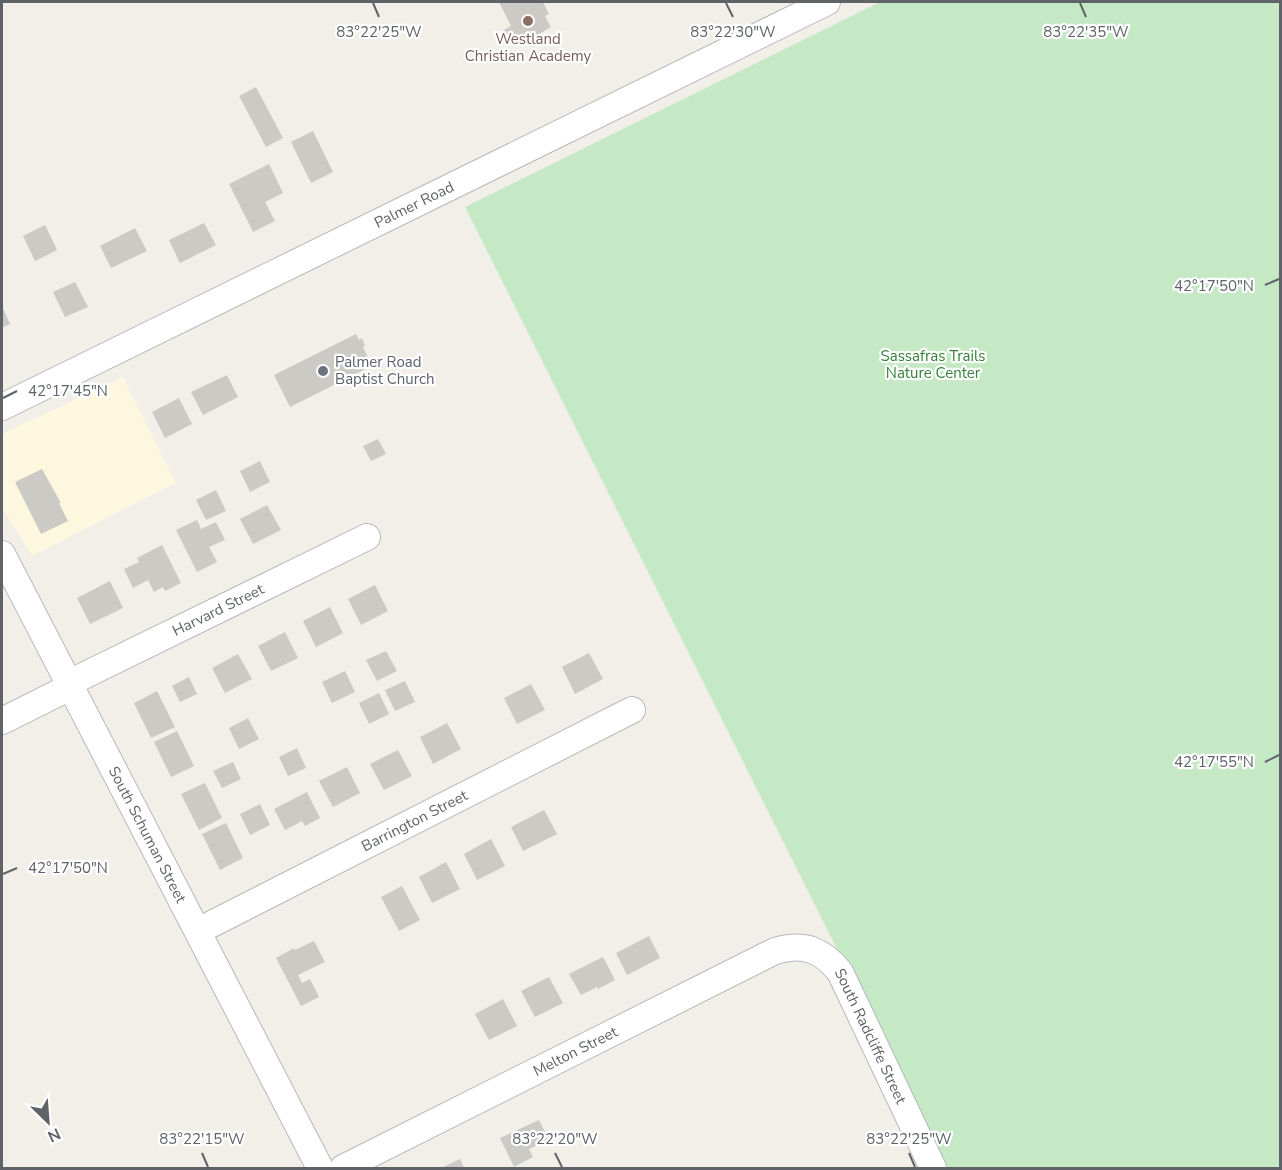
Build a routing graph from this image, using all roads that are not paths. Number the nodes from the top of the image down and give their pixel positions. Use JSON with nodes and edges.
{"nodes":[{"id":1,"x":827,"y":2,"type":"edge"},
{"id":2,"x":2,"y":407,"type":"edge"},
{"id":3,"x":367,"y":537,"type":"dead end"},
{"id":4,"x":2,"y":554,"type":"edge"},
{"id":5,"x":69,"y":685,"type":"junction"},
{"id":6,"x":632,"y":710,"type":"dead end"},
{"id":7,"x":2,"y":721,"type":"edge"},
{"id":8,"x":198,"y":931,"type":"junction"},
{"id":9,"x":810,"y":949,"type":"joint"},
{"id":10,"x":320,"y":1168,"type":"edge"},
{"id":11,"x":343,"y":1168,"type":"edge"},
{"id":12,"x":933,"y":1168,"type":"edge"}],
"edges":[{"from":1,"to":2,"type":"street","name":"Palmer Road"},
{"from":3,"to":5,"type":"street","name":"Harvard Street"},
{"from":4,"to":5,"type":"street","name":"South Schuman Street"},
{"from":5,"to":7,"type":"street","name":"Harvard Street"},
{"from":5,"to":8,"type":"street","name":"South Schuman Street"},
{"from":6,"to":8,"type":"street","name":"Barrington Street"},
{"from":8,"to":10,"type":"street","name":"South Schuman Street"},
{"from":9,"to":11,"type":"street","name":"Melton Street"},
{"from":9,"to":12,"type":"street","name":"South Radcliffe Street"}]}
